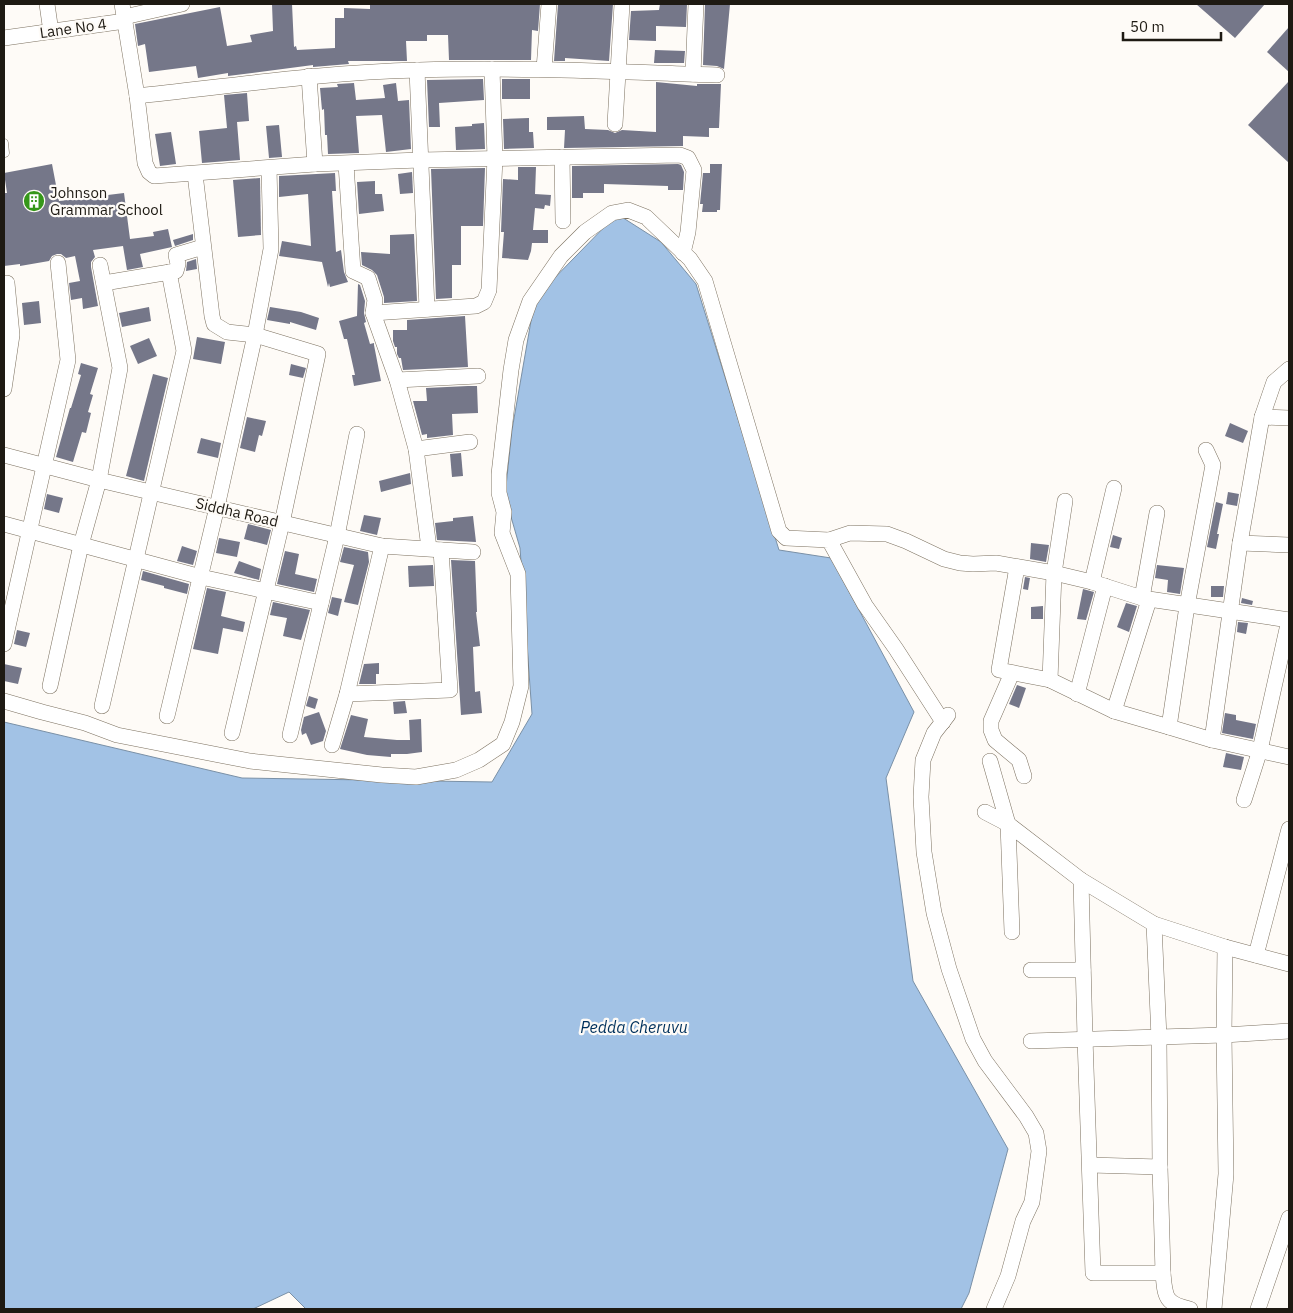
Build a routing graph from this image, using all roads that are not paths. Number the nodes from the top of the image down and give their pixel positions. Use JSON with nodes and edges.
{"nodes":[{"id":1,"x":47,"y":4,"type":"edge"},
{"id":2,"x":182,"y":4,"type":"edge"},
{"id":3,"x":548,"y":4,"type":"edge"},
{"id":4,"x":622,"y":4,"type":"edge"},
{"id":5,"x":696,"y":4,"type":"edge"},
{"id":6,"x":124,"y":14,"type":"edge"},
{"id":7,"x":51,"y":32,"type":"junction"},
{"id":8,"x":4,"y":38,"type":"edge"},
{"id":9,"x":492,"y":69,"type":"junction"},
{"id":10,"x":544,"y":69,"type":"junction"},
{"id":11,"x":418,"y":70,"type":"junction"},
{"id":12,"x":618,"y":72,"type":"junction"},
{"id":13,"x":693,"y":74,"type":"junction"},
{"id":14,"x":718,"y":75,"type":"dead end"},
{"id":15,"x":309,"y":76,"type":"junction"},
{"id":16,"x":137,"y":96,"type":"junction"},
{"id":17,"x":615,"y":124,"type":"dead end"},
{"id":18,"x":4,"y":143,"type":"edge"},
{"id":19,"x":5,"y":153,"type":"dead end"},
{"id":20,"x":562,"y":157,"type":"junction"},
{"id":21,"x":495,"y":158,"type":"junction"},
{"id":22,"x":420,"y":160,"type":"junction"},
{"id":23,"x":315,"y":164,"type":"junction"},
{"id":24,"x":346,"y":164,"type":"junction"},
{"id":25,"x":269,"y":168,"type":"junction"},
{"id":26,"x":195,"y":174,"type":"junction"},
{"id":27,"x":562,"y":221,"type":"dead end"},
{"id":28,"x":203,"y":247,"type":"junction"},
{"id":29,"x":683,"y":252,"type":"junction"},
{"id":30,"x":58,"y":263,"type":"dead end"},
{"id":31,"x":100,"y":265,"type":"dead end"},
{"id":32,"x":169,"y":272,"type":"junction"},
{"id":33,"x":104,"y":282,"type":"junction"},
{"id":34,"x":6,"y":283,"type":"dead end"},
{"id":35,"x":426,"y":309,"type":"junction"},
{"id":36,"x":373,"y":313,"type":"junction"},
{"id":37,"x":255,"y":335,"type":"junction"},
{"id":38,"x":1289,"y":369,"type":"edge"},
{"id":39,"x":478,"y":376,"type":"dead end"},
{"id":40,"x":397,"y":380,"type":"junction"},
{"id":41,"x":4,"y":390,"type":"edge"},
{"id":42,"x":1262,"y":417,"type":"junction"},
{"id":43,"x":1289,"y":418,"type":"edge"},
{"id":44,"x":357,"y":434,"type":"dead end"},
{"id":45,"x":470,"y":442,"type":"dead end"},
{"id":46,"x":416,"y":449,"type":"junction"},
{"id":47,"x":1206,"y":450,"type":"dead end"},
{"id":48,"x":4,"y":455,"type":"edge"},
{"id":49,"x":45,"y":465,"type":"junction"},
{"id":50,"x":98,"y":480,"type":"junction"},
{"id":51,"x":1114,"y":488,"type":"dead end"},
{"id":52,"x":151,"y":492,"type":"junction"},
{"id":53,"x":1065,"y":501,"type":"dead end"},
{"id":54,"x":217,"y":507,"type":"junction"},
{"id":55,"x":1157,"y":513,"type":"dead end"},
{"id":56,"x":282,"y":523,"type":"junction"},
{"id":57,"x":4,"y":524,"type":"edge"},
{"id":58,"x":30,"y":531,"type":"junction"},
{"id":59,"x":337,"y":536,"type":"junction"},
{"id":60,"x":829,"y":540,"type":"junction"},
{"id":61,"x":1240,"y":543,"type":"junction"},
{"id":62,"x":81,"y":545,"type":"junction"},
{"id":63,"x":1289,"y":545,"type":"edge"},
{"id":64,"x":382,"y":546,"type":"junction"},
{"id":65,"x":435,"y":549,"type":"junction"},
{"id":66,"x":473,"y":552,"type":"dead end"},
{"id":67,"x":136,"y":560,"type":"junction"},
{"id":68,"x":1017,"y":567,"type":"junction"},
{"id":69,"x":1054,"y":573,"type":"junction"},
{"id":70,"x":201,"y":577,"type":"junction"},
{"id":71,"x":1099,"y":584,"type":"junction"},
{"id":72,"x":266,"y":590,"type":"junction"},
{"id":73,"x":1145,"y":599,"type":"junction"},
{"id":74,"x":321,"y":603,"type":"junction"},
{"id":75,"x":1187,"y":606,"type":"junction"},
{"id":76,"x":1230,"y":610,"type":"junction"},
{"id":77,"x":1289,"y":620,"type":"edge"},
{"id":78,"x":4,"y":644,"type":"edge"},
{"id":79,"x":1012,"y":673,"type":"junction"},
{"id":80,"x":1050,"y":680,"type":"junction"},
{"id":81,"x":50,"y":686,"type":"dead end"},
{"id":82,"x":347,"y":694,"type":"junction"},
{"id":83,"x":1077,"y":694,"type":"junction"},
{"id":84,"x":4,"y":701,"type":"edge"},
{"id":85,"x":102,"y":706,"type":"dead end"},
{"id":86,"x":1114,"y":711,"type":"junction"},
{"id":87,"x":167,"y":716,"type":"dead end"},
{"id":88,"x":1169,"y":727,"type":"junction"},
{"id":89,"x":232,"y":733,"type":"dead end"},
{"id":90,"x":290,"y":735,"type":"dead end"},
{"id":91,"x":1212,"y":740,"type":"junction"},
{"id":92,"x":332,"y":745,"type":"dead end"},
{"id":93,"x":1260,"y":750,"type":"junction"},
{"id":94,"x":1289,"y":757,"type":"edge"},
{"id":95,"x":990,"y":761,"type":"dead end"},
{"id":96,"x":1024,"y":776,"type":"dead end"},
{"id":97,"x":1244,"y":800,"type":"dead end"},
{"id":98,"x":985,"y":812,"type":"dead end"},
{"id":99,"x":1008,"y":824,"type":"junction"},
{"id":100,"x":1289,"y":829,"type":"edge"},
{"id":101,"x":1081,"y":880,"type":"junction"},
{"id":102,"x":1154,"y":924,"type":"junction"},
{"id":103,"x":1012,"y":932,"type":"dead end"},
{"id":104,"x":1225,"y":947,"type":"junction"},
{"id":105,"x":1256,"y":955,"type":"junction"},
{"id":106,"x":1289,"y":964,"type":"edge"},
{"id":107,"x":1031,"y":970,"type":"dead end"},
{"id":108,"x":1083,"y":970,"type":"junction"},
{"id":109,"x":1289,"y":1031,"type":"edge"},
{"id":110,"x":1224,"y":1036,"type":"junction"},
{"id":111,"x":1085,"y":1038,"type":"junction"},
{"id":112,"x":1159,"y":1038,"type":"junction"},
{"id":113,"x":1031,"y":1041,"type":"dead end"},
{"id":114,"x":1090,"y":1165,"type":"junction"},
{"id":115,"x":1160,"y":1167,"type":"junction"},
{"id":116,"x":1289,"y":1218,"type":"edge"},
{"id":117,"x":1163,"y":1273,"type":"junction"},
{"id":118,"x":994,"y":1309,"type":"edge"},
{"id":119,"x":1186,"y":1309,"type":"edge"},
{"id":120,"x":1214,"y":1309,"type":"edge"},
{"id":121,"x":1258,"y":1309,"type":"edge"}],
"edges":[{"from":1,"to":7,"type":"street"},
{"from":2,"to":6,"type":"street","name":"Lane No 4"},
{"from":3,"to":10,"type":"street"},
{"from":4,"to":12,"type":"street"},
{"from":5,"to":13,"type":"street"},
{"from":6,"to":7,"type":"street","name":"Lane No 4"},
{"from":6,"to":16,"type":"street"},
{"from":7,"to":8,"type":"street","name":"Lane No 4"},
{"from":9,"to":10,"type":"street"},
{"from":9,"to":11,"type":"street"},
{"from":9,"to":21,"type":"street"},
{"from":10,"to":12,"type":"street"},
{"from":11,"to":15,"type":"street"},
{"from":11,"to":22,"type":"street"},
{"from":12,"to":13,"type":"street"},
{"from":12,"to":17,"type":"street"},
{"from":13,"to":14,"type":"street"},
{"from":15,"to":16,"type":"street"},
{"from":15,"to":23,"type":"street"},
{"from":16,"to":26,"type":"street"},
{"from":18,"to":19,"type":"lane"},
{"from":20,"to":21,"type":"street"},
{"from":20,"to":27,"type":"street"},
{"from":20,"to":29,"type":"street"},
{"from":21,"to":22,"type":"street"},
{"from":21,"to":35,"type":"street"},
{"from":22,"to":24,"type":"street"},
{"from":22,"to":35,"type":"street"},
{"from":23,"to":24,"type":"street"},
{"from":23,"to":25,"type":"street"},
{"from":24,"to":36,"type":"street"},
{"from":25,"to":26,"type":"street"},
{"from":25,"to":37,"type":"street"},
{"from":26,"to":28,"type":"street"},
{"from":28,"to":32,"type":"street"},
{"from":28,"to":37,"type":"street"},
{"from":29,"to":60,"type":"street"},
{"from":29,"to":84,"type":"street"},
{"from":30,"to":49,"type":"street"},
{"from":31,"to":33,"type":"street"},
{"from":32,"to":33,"type":"street"},
{"from":32,"to":52,"type":"street"},
{"from":33,"to":50,"type":"street"},
{"from":34,"to":41,"type":"street"},
{"from":35,"to":36,"type":"street"},
{"from":36,"to":40,"type":"street"},
{"from":37,"to":54,"type":"street"},
{"from":37,"to":56,"type":"street"},
{"from":38,"to":42,"type":"street"},
{"from":39,"to":40,"type":"street"},
{"from":40,"to":46,"type":"street"},
{"from":42,"to":43,"type":"street"},
{"from":42,"to":61,"type":"street"},
{"from":44,"to":59,"type":"street"},
{"from":45,"to":46,"type":"street"},
{"from":46,"to":65,"type":"street"},
{"from":47,"to":75,"type":"street"},
{"from":48,"to":49,"type":"street","name":"Siddha Road"},
{"from":49,"to":50,"type":"street","name":"Siddha Road"},
{"from":49,"to":58,"type":"street"},
{"from":50,"to":52,"type":"street","name":"Siddha Road"},
{"from":50,"to":62,"type":"street"},
{"from":51,"to":71,"type":"street"},
{"from":52,"to":54,"type":"street","name":"Siddha Road"},
{"from":52,"to":67,"type":"street"},
{"from":53,"to":69,"type":"street"},
{"from":54,"to":56,"type":"street","name":"Siddha Road"},
{"from":54,"to":70,"type":"street"},
{"from":55,"to":73,"type":"street"},
{"from":56,"to":59,"type":"street","name":"Siddha Road"},
{"from":56,"to":72,"type":"street"},
{"from":57,"to":58,"type":"street"},
{"from":58,"to":62,"type":"street"},
{"from":58,"to":78,"type":"street"},
{"from":59,"to":64,"type":"street","name":"Siddha Road"},
{"from":59,"to":74,"type":"street"},
{"from":60,"to":68,"type":"street"},
{"from":60,"to":118,"type":"street"},
{"from":61,"to":63,"type":"street"},
{"from":61,"to":76,"type":"street"},
{"from":62,"to":67,"type":"street"},
{"from":62,"to":81,"type":"street"},
{"from":64,"to":65,"type":"street","name":"Siddha Road"},
{"from":64,"to":82,"type":"street"},
{"from":65,"to":66,"type":"street","name":"Siddha Road"},
{"from":65,"to":82,"type":"street"},
{"from":67,"to":70,"type":"street"},
{"from":67,"to":85,"type":"street"},
{"from":68,"to":69,"type":"street"},
{"from":68,"to":79,"type":"street"},
{"from":69,"to":71,"type":"street"},
{"from":69,"to":80,"type":"street"},
{"from":70,"to":72,"type":"street"},
{"from":70,"to":87,"type":"street"},
{"from":71,"to":73,"type":"street"},
{"from":71,"to":83,"type":"street"},
{"from":72,"to":74,"type":"street"},
{"from":72,"to":89,"type":"street"},
{"from":73,"to":75,"type":"street"},
{"from":73,"to":86,"type":"street"},
{"from":74,"to":90,"type":"street"},
{"from":75,"to":76,"type":"street"},
{"from":75,"to":88,"type":"street"},
{"from":76,"to":77,"type":"street"},
{"from":76,"to":91,"type":"street"},
{"from":77,"to":93,"type":"street"},
{"from":79,"to":80,"type":"street"},
{"from":79,"to":96,"type":"street"},
{"from":80,"to":83,"type":"street"},
{"from":82,"to":92,"type":"street"},
{"from":83,"to":86,"type":"street"},
{"from":86,"to":88,"type":"street"},
{"from":88,"to":91,"type":"street"},
{"from":91,"to":93,"type":"street"},
{"from":93,"to":94,"type":"street"},
{"from":93,"to":97,"type":"street"},
{"from":95,"to":99,"type":"street"},
{"from":98,"to":99,"type":"street"},
{"from":99,"to":101,"type":"street"},
{"from":99,"to":103,"type":"street"},
{"from":100,"to":105,"type":"street"},
{"from":101,"to":102,"type":"street"},
{"from":101,"to":108,"type":"street"},
{"from":102,"to":104,"type":"street"},
{"from":102,"to":112,"type":"street"},
{"from":104,"to":105,"type":"street"},
{"from":104,"to":110,"type":"street"},
{"from":105,"to":106,"type":"street"},
{"from":107,"to":108,"type":"street"},
{"from":108,"to":111,"type":"street"},
{"from":109,"to":110,"type":"street"},
{"from":110,"to":112,"type":"street"},
{"from":110,"to":120,"type":"street"},
{"from":111,"to":112,"type":"street"},
{"from":111,"to":113,"type":"street"},
{"from":111,"to":114,"type":"street"},
{"from":112,"to":115,"type":"street"},
{"from":114,"to":115,"type":"street"},
{"from":114,"to":117,"type":"street"},
{"from":115,"to":117,"type":"street"},
{"from":116,"to":121,"type":"street"},
{"from":117,"to":119,"type":"street"}]}
